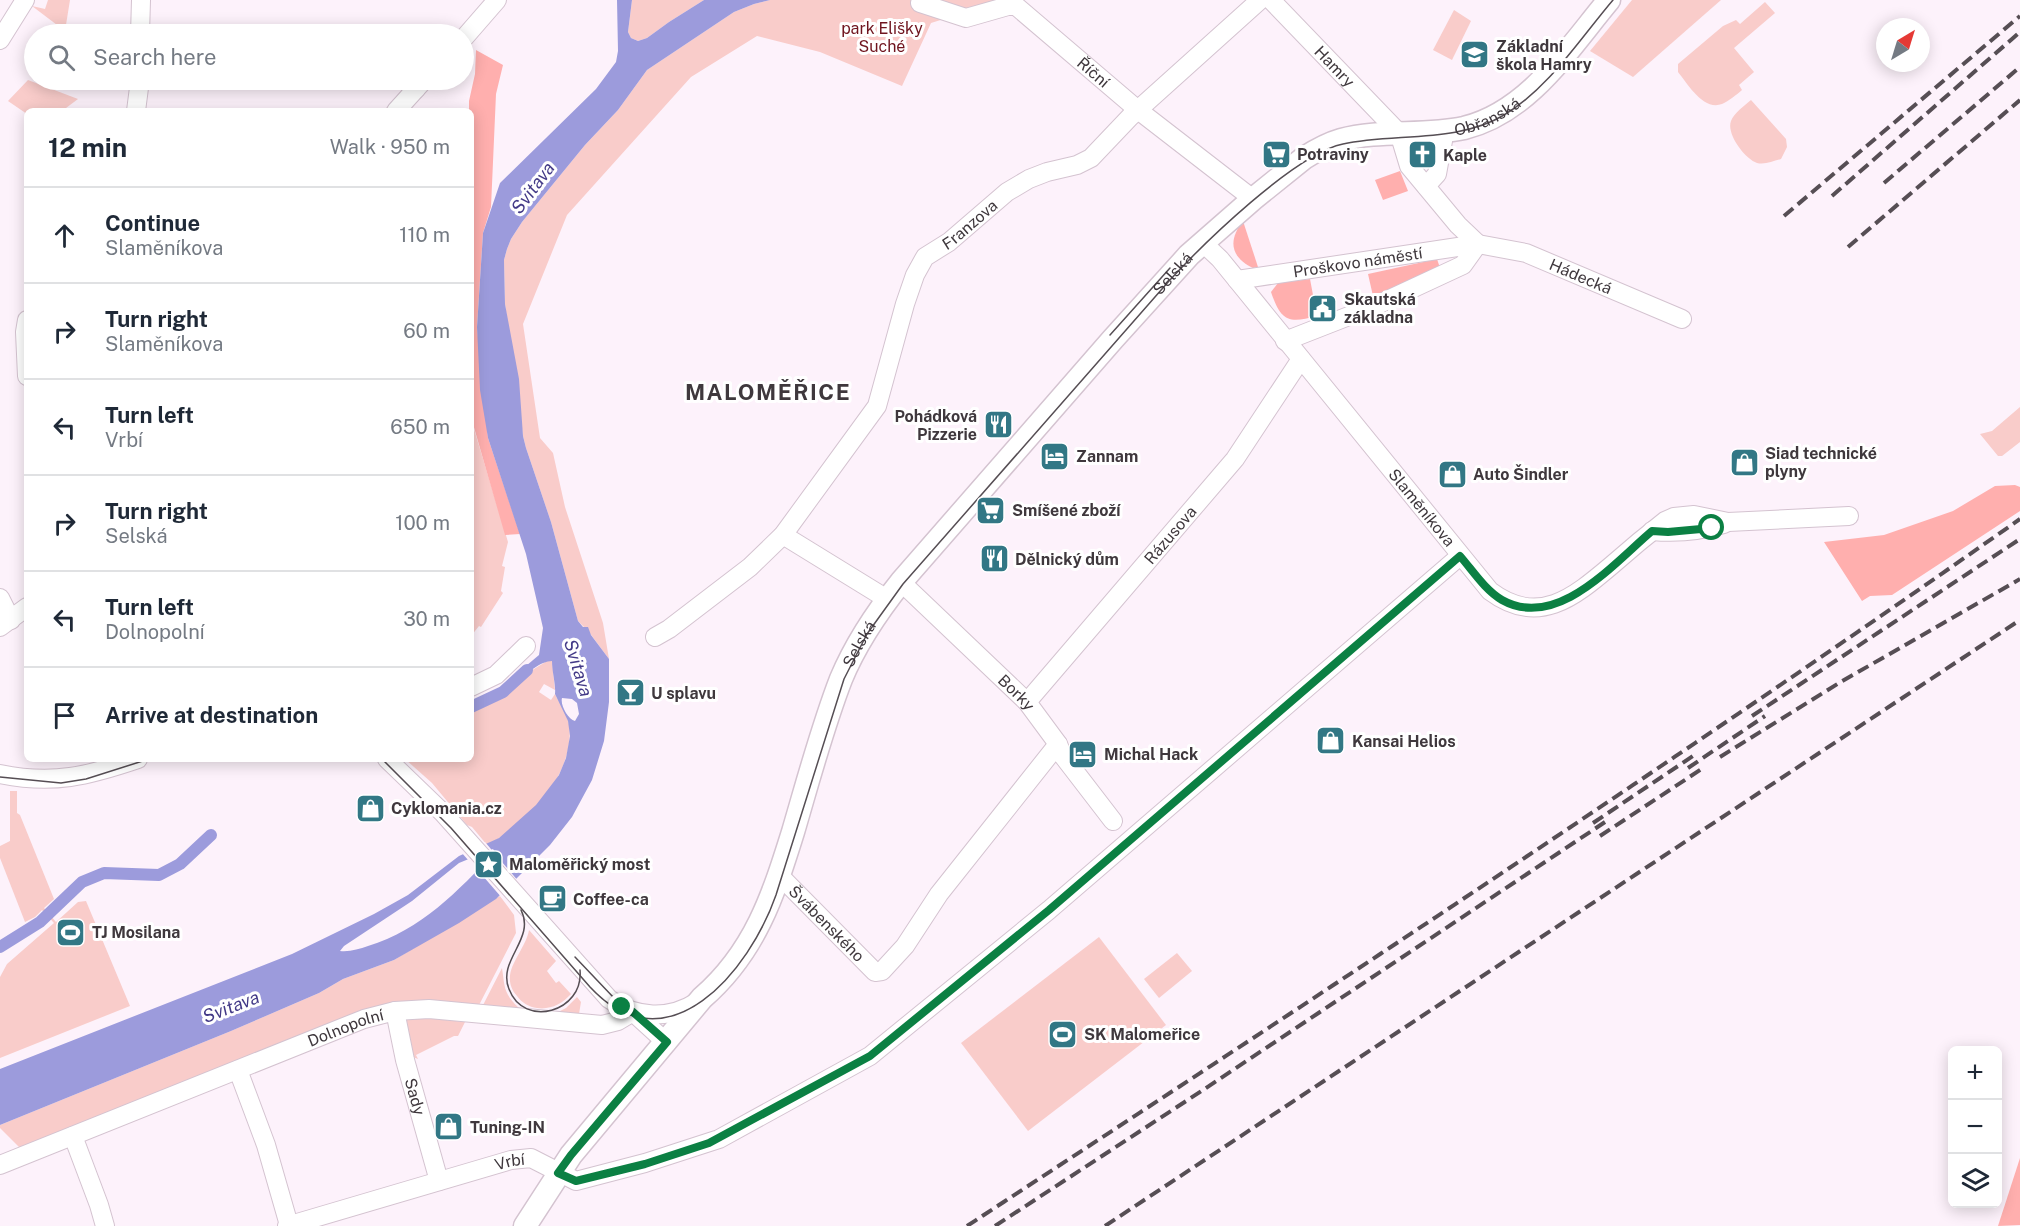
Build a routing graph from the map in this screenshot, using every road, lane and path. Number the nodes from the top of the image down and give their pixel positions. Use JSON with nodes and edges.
{"nodes":[{"id":1,"x":25,"y":0,"type":"edge"},
{"id":2,"x":141,"y":0,"type":"edge"},
{"id":3,"x":497,"y":0,"type":"edge"},
{"id":4,"x":1260,"y":0,"type":"edge"},
{"id":5,"x":1271,"y":0,"type":"edge"},
{"id":6,"x":1609,"y":0,"type":"edge"},
{"id":7,"x":920,"y":3,"type":"dead end"},
{"id":8,"x":1021,"y":3,"type":"edge"},
{"id":9,"x":140,"y":24,"type":"edge"},
{"id":10,"x":474,"y":26,"type":"edge"},
{"id":11,"x":0,"y":40,"type":"edge"},
{"id":12,"x":139,"y":90,"type":"edge"},
{"id":13,"x":415,"y":90,"type":"edge"},
{"id":14,"x":136,"y":108,"type":"edge"},
{"id":15,"x":399,"y":108,"type":"edge"},
{"id":16,"x":1138,"y":110,"type":"junction"},
{"id":17,"x":1445,"y":130,"type":"junction"},
{"id":18,"x":1398,"y":134,"type":"junction"},
{"id":19,"x":1320,"y":148,"type":"joint"},
{"id":20,"x":1426,"y":186,"type":"junction"},
{"id":21,"x":1253,"y":199,"type":"junction"},
{"id":22,"x":1202,"y":242,"type":"junction"},
{"id":23,"x":1478,"y":244,"type":"junction"},
{"id":24,"x":1237,"y":280,"type":"junction"},
{"id":25,"x":1682,"y":319,"type":"dead end"},
{"id":26,"x":1286,"y":340,"type":"junction"},
{"id":27,"x":1301,"y":359,"type":"junction"},
{"id":28,"x":1849,"y":516,"type":"dead end"},
{"id":29,"x":783,"y":535,"type":"junction"},
{"id":30,"x":1460,"y":556,"type":"junction"},
{"id":31,"x":888,"y":590,"type":"junction"},
{"id":32,"x":0,"y":598,"type":"edge"},
{"id":33,"x":24,"y":609,"type":"edge"},
{"id":34,"x":6,"y":623,"type":"edge"},
{"id":35,"x":656,"y":637,"type":"dead end"},
{"id":36,"x":526,"y":646,"type":"dead end"},
{"id":37,"x":474,"y":686,"type":"edge"},
{"id":38,"x":1027,"y":702,"type":"junction"},
{"id":39,"x":1058,"y":744,"type":"junction"},
{"id":40,"x":129,"y":762,"type":"edge"},
{"id":41,"x":390,"y":762,"type":"edge"},
{"id":42,"x":0,"y":774,"type":"edge"},
{"id":43,"x":1113,"y":821,"type":"dead end"},
{"id":44,"x":779,"y":875,"type":"junction"},
{"id":45,"x":702,"y":998,"type":"junction"},
{"id":46,"x":395,"y":1011,"type":"junction"},
{"id":47,"x":633,"y":1012,"type":"junction"},
{"id":48,"x":667,"y":1042,"type":"junction"},
{"id":49,"x":238,"y":1070,"type":"junction"},
{"id":50,"x":73,"y":1136,"type":"junction"},
{"id":51,"x":0,"y":1165,"type":"edge"},
{"id":52,"x":558,"y":1173,"type":"junction"},
{"id":53,"x":439,"y":1181,"type":"junction"},
{"id":54,"x":105,"y":1226,"type":"edge"},
{"id":55,"x":288,"y":1226,"type":"edge"},
{"id":56,"x":525,"y":1226,"type":"edge"}],
"edges":[{"from":1,"to":11,"type":"street"},
{"from":2,"to":9,"type":"street"},
{"from":3,"to":10,"type":"street"},
{"from":4,"to":16,"type":"street","name":"Franzova"},
{"from":5,"to":18,"type":"street","name":"Hamry"},
{"from":6,"to":17,"type":"main road","name":"Obřanská"},
{"from":7,"to":8,"type":"street","name":"Říční"},
{"from":8,"to":16,"type":"street","name":"Říční"},
{"from":12,"to":14,"type":"street"},
{"from":13,"to":15,"type":"street"},
{"from":16,"to":21,"type":"street","name":"Říční"},
{"from":16,"to":29,"type":"street","name":"Franzova"},
{"from":17,"to":18,"type":"main road","name":"Obřanská"},
{"from":17,"to":20,"type":"street"},
{"from":18,"to":19,"type":"main road","name":"Obřanská"},
{"from":18,"to":20,"type":"street"},
{"from":19,"to":21,"type":"main road","name":"Selská"},
{"from":20,"to":23,"type":"street"},
{"from":21,"to":22,"type":"main road","name":"Selská"},
{"from":22,"to":24,"type":"street"},
{"from":22,"to":31,"type":"main road","name":"Selská"},
{"from":23,"to":24,"type":"street","name":"Proškovo náměstí"},
{"from":23,"to":25,"type":"street","name":"Hádecká"},
{"from":23,"to":26,"type":"street","name":"Proškovo náměstí"},
{"from":24,"to":26,"type":"street"},
{"from":26,"to":27,"type":"street"},
{"from":27,"to":30,"type":"street","name":"Slaměníkova"},
{"from":27,"to":38,"type":"street","name":"Rázusova"},
{"from":28,"to":30,"type":"street","name":"Slaměníkova"},
{"from":29,"to":31,"type":"street"},
{"from":29,"to":35,"type":"street","name":"Franzova"},
{"from":30,"to":52,"type":"street","name":"Vrbí"},
{"from":31,"to":38,"type":"street","name":"Borky"},
{"from":31,"to":44,"type":"main road","name":"Selská"},
{"from":32,"to":34,"type":"street"},
{"from":33,"to":34,"type":"street"},
{"from":36,"to":37,"type":"street"},
{"from":38,"to":39,"type":"street","name":"Borky"},
{"from":39,"to":43,"type":"street","name":"Borky"},
{"from":39,"to":44,"type":"street","name":"Švábenského"},
{"from":40,"to":42,"type":"street"},
{"from":41,"to":47,"type":"street","name":"Dolnopolní"},
{"from":44,"to":45,"type":"main road","name":"Selská"},
{"from":45,"to":47,"type":"street","name":"Dolnopolní"},
{"from":45,"to":48,"type":"main road","name":"Selská"},
{"from":46,"to":47,"type":"street","name":"Dolnopolní"},
{"from":46,"to":49,"type":"street","name":"Dolnopolní"},
{"from":46,"to":53,"type":"street","name":"Sady"},
{"from":47,"to":48,"type":"street","name":"Dolnopolní"},
{"from":48,"to":52,"type":"main road","name":"Selská"},
{"from":49,"to":50,"type":"street","name":"Dolnopolní"},
{"from":49,"to":55,"type":"street","name":"Vrbí"},
{"from":50,"to":51,"type":"street","name":"Dolnopolní"},
{"from":50,"to":54,"type":"street"},
{"from":52,"to":53,"type":"street","name":"Vrbí"},
{"from":52,"to":56,"type":"main road","name":"Selská"},
{"from":53,"to":55,"type":"street","name":"Vrbí"}]}
